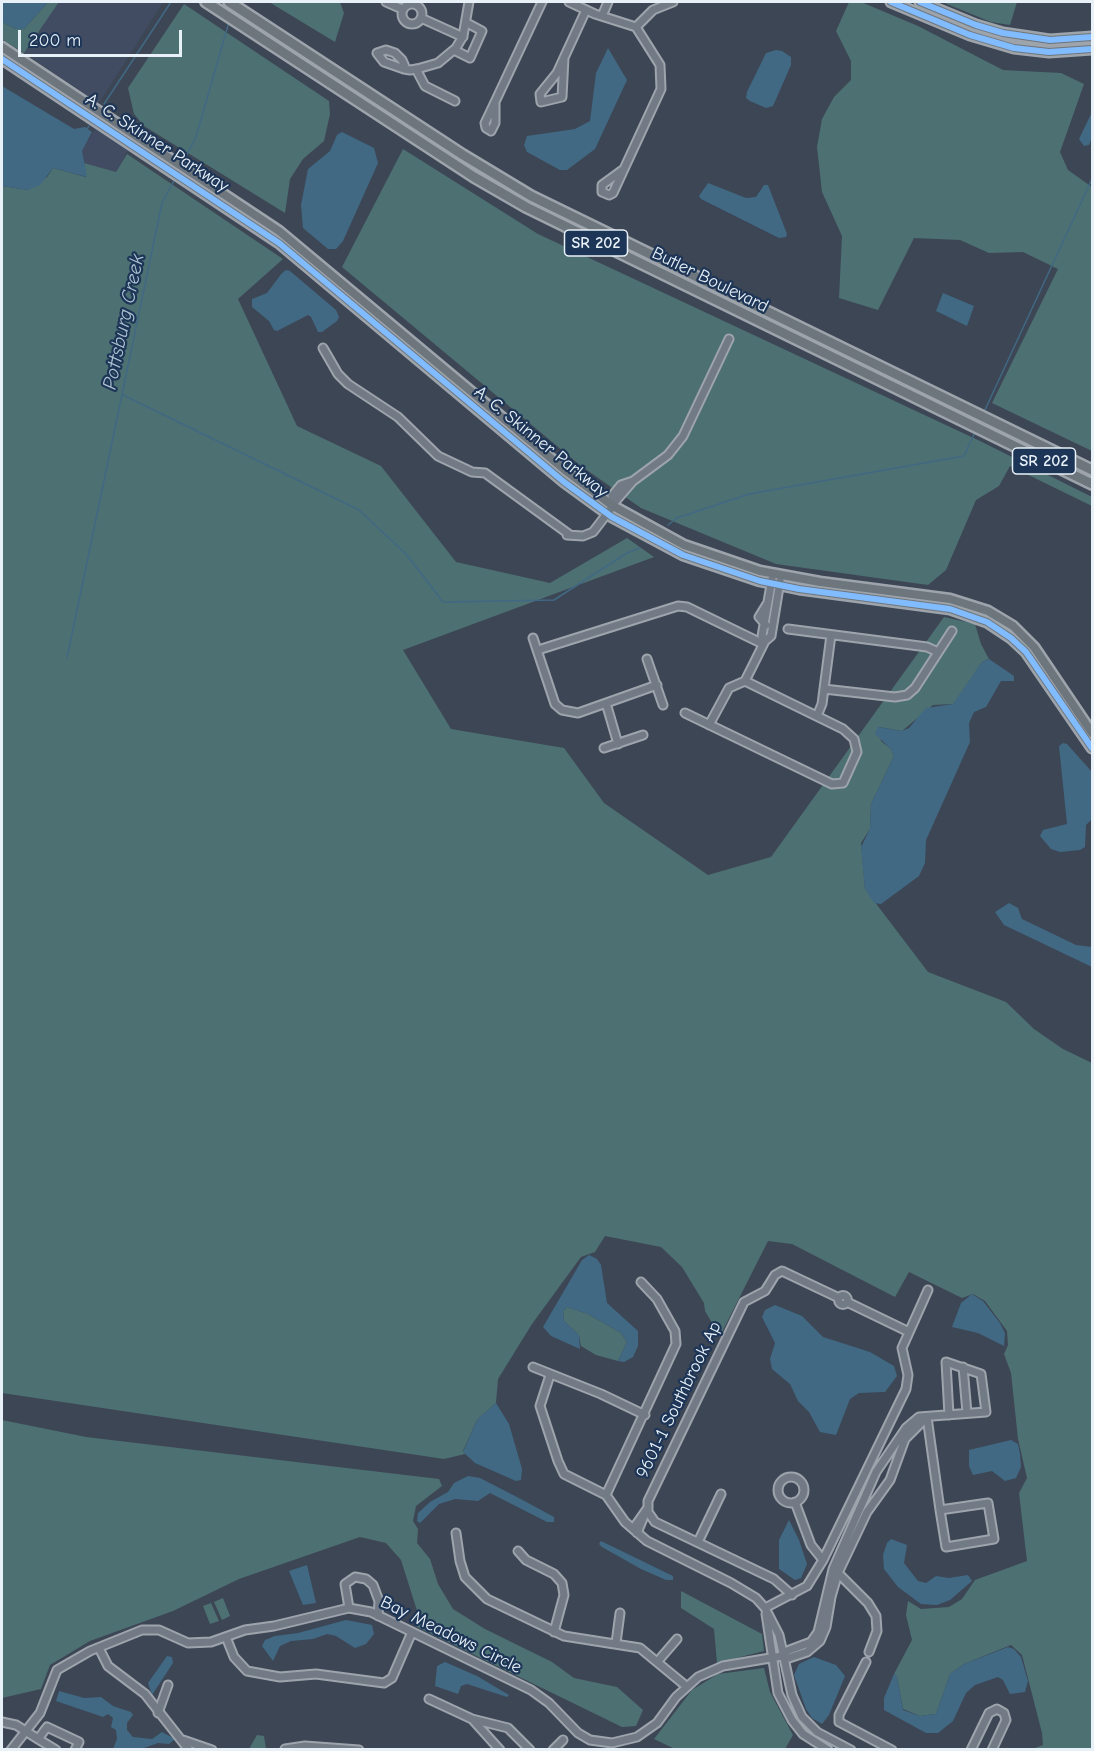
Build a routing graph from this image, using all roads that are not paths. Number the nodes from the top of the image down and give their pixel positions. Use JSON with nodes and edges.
{"nodes":[{"id":1,"x":207,"y":2,"type":"edge"},
{"id":2,"x":229,"y":2,"type":"edge"},
{"id":3,"x":386,"y":2,"type":"edge"},
{"id":4,"x":469,"y":2,"type":"edge"},
{"id":5,"x":542,"y":2,"type":"edge"},
{"id":6,"x":569,"y":2,"type":"edge"},
{"id":7,"x":608,"y":2,"type":"edge"},
{"id":8,"x":673,"y":2,"type":"edge"},
{"id":9,"x":891,"y":2,"type":"edge"},
{"id":10,"x":920,"y":2,"type":"edge"},
{"id":11,"x":402,"y":9,"type":"junction"},
{"id":12,"x":586,"y":10,"type":"junction"},
{"id":13,"x":602,"y":16,"type":"junction"},
{"id":14,"x":421,"y":18,"type":"junction"},
{"id":15,"x":467,"y":23,"type":"junction"},
{"id":16,"x":636,"y":27,"type":"junction"},
{"id":17,"x":1092,"y":37,"type":"edge"},
{"id":18,"x":462,"y":38,"type":"junction"},
{"id":19,"x":2,"y":47,"type":"edge"},
{"id":20,"x":1092,"y":49,"type":"edge"},
{"id":21,"x":454,"y":50,"type":"junction"},
{"id":22,"x":2,"y":58,"type":"edge"},
{"id":23,"x":564,"y":58,"type":"junction"},
{"id":24,"x":406,"y":69,"type":"dead end"},
{"id":25,"x":416,"y":69,"type":"junction"},
{"id":26,"x":455,"y":101,"type":"dead end"},
{"id":27,"x":495,"y":102,"type":"dead end"},
{"id":28,"x":624,"y":169,"type":"dead end"},
{"id":29,"x":729,"y":339,"type":"dead end"},
{"id":30,"x":323,"y":348,"type":"dead end"},
{"id":31,"x":1092,"y":470,"type":"edge"},
{"id":32,"x":1092,"y":484,"type":"edge"},
{"id":33,"x":613,"y":505,"type":"junction"},
{"id":34,"x":608,"y":515,"type":"junction"},
{"id":35,"x":777,"y":575,"type":"junction"},
{"id":36,"x":775,"y":585,"type":"junction"},
{"id":37,"x":764,"y":624,"type":"junction"},
{"id":38,"x":772,"y":626,"type":"junction"},
{"id":39,"x":788,"y":629,"type":"dead end"},
{"id":40,"x":952,"y":631,"type":"dead end"},
{"id":41,"x":831,"y":634,"type":"junction"},
{"id":42,"x":533,"y":638,"type":"dead end"},
{"id":43,"x":764,"y":643,"type":"junction"},
{"id":44,"x":537,"y":650,"type":"junction"},
{"id":45,"x":938,"y":652,"type":"junction"},
{"id":46,"x":647,"y":659,"type":"dead end"},
{"id":47,"x":745,"y":681,"type":"junction"},
{"id":48,"x":657,"y":685,"type":"junction"},
{"id":49,"x":824,"y":689,"type":"junction"},
{"id":50,"x":606,"y":703,"type":"junction"},
{"id":51,"x":663,"y":705,"type":"dead end"},
{"id":52,"x":686,"y":713,"type":"dead end"},
{"id":53,"x":817,"y":716,"type":"junction"},
{"id":54,"x":709,"y":725,"type":"junction"},
{"id":55,"x":1092,"y":733,"type":"edge"},
{"id":56,"x":643,"y":735,"type":"dead end"},
{"id":57,"x":618,"y":744,"type":"junction"},
{"id":58,"x":604,"y":748,"type":"dead end"},
{"id":59,"x":1092,"y":748,"type":"edge"},
{"id":60,"x":641,"y":1282,"type":"dead end"},
{"id":61,"x":928,"y":1290,"type":"dead end"},
{"id":62,"x":909,"y":1332,"type":"junction"},
{"id":63,"x":533,"y":1367,"type":"dead end"},
{"id":64,"x":963,"y":1367,"type":"junction"},
{"id":65,"x":550,"y":1375,"type":"junction"},
{"id":66,"x":967,"y":1413,"type":"junction"},
{"id":67,"x":645,"y":1415,"type":"junction"},
{"id":68,"x":949,"y":1415,"type":"junction"},
{"id":69,"x":927,"y":1417,"type":"junction"},
{"id":70,"x":885,"y":1458,"type":"junction"},
{"id":71,"x":895,"y":1463,"type":"junction"},
{"id":72,"x":722,"y":1494,"type":"dead end"},
{"id":73,"x":606,"y":1495,"type":"junction"},
{"id":74,"x":796,"y":1506,"type":"dead end"},
{"id":75,"x":648,"y":1509,"type":"junction"},
{"id":76,"x":940,"y":1510,"type":"junction"},
{"id":77,"x":635,"y":1531,"type":"junction"},
{"id":78,"x":456,"y":1533,"type":"dead end"},
{"id":79,"x":698,"y":1542,"type":"junction"},
{"id":80,"x":518,"y":1551,"type":"dead end"},
{"id":81,"x":823,"y":1560,"type":"junction"},
{"id":82,"x":836,"y":1571,"type":"junction"},
{"id":83,"x":792,"y":1595,"type":"junction"},
{"id":84,"x":349,"y":1608,"type":"junction"},
{"id":85,"x":765,"y":1608,"type":"junction"},
{"id":86,"x":620,"y":1613,"type":"dead end"},
{"id":87,"x":378,"y":1616,"type":"junction"},
{"id":88,"x":412,"y":1632,"type":"junction"},
{"id":89,"x":554,"y":1632,"type":"junction"},
{"id":90,"x":226,"y":1637,"type":"junction"},
{"id":91,"x":677,"y":1639,"type":"dead end"},
{"id":92,"x":616,"y":1643,"type":"junction"},
{"id":93,"x":99,"y":1648,"type":"junction"},
{"id":94,"x":869,"y":1652,"type":"dead end"},
{"id":95,"x":782,"y":1656,"type":"junction"},
{"id":96,"x":773,"y":1658,"type":"junction"},
{"id":97,"x":658,"y":1661,"type":"junction"},
{"id":98,"x":866,"y":1662,"type":"dead end"},
{"id":99,"x":168,"y":1685,"type":"dead end"},
{"id":100,"x":686,"y":1686,"type":"junction"},
{"id":101,"x":429,"y":1699,"type":"dead end"},
{"id":102,"x":158,"y":1713,"type":"junction"},
{"id":103,"x":472,"y":1719,"type":"junction"},
{"id":104,"x":2,"y":1722,"type":"edge"},
{"id":105,"x":26,"y":1731,"type":"junction"},
{"id":106,"x":38,"y":1738,"type":"junction"},
{"id":107,"x":830,"y":1739,"type":"junction"},
{"id":108,"x":183,"y":1740,"type":"junction"},
{"id":109,"x":563,"y":1740,"type":"dead end"},
{"id":110,"x":601,"y":1746,"type":"edge"},
{"id":111,"x":11,"y":1749,"type":"edge"},
{"id":112,"x":56,"y":1749,"type":"edge"},
{"id":113,"x":75,"y":1749,"type":"edge"},
{"id":114,"x":189,"y":1749,"type":"edge"},
{"id":115,"x":212,"y":1749,"type":"edge"},
{"id":116,"x":285,"y":1749,"type":"edge"},
{"id":117,"x":359,"y":1749,"type":"edge"},
{"id":118,"x":500,"y":1749,"type":"edge"},
{"id":119,"x":530,"y":1749,"type":"edge"},
{"id":120,"x":553,"y":1749,"type":"edge"},
{"id":121,"x":827,"y":1749,"type":"edge"},
{"id":122,"x":851,"y":1749,"type":"edge"},
{"id":123,"x":892,"y":1749,"type":"edge"},
{"id":124,"x":971,"y":1749,"type":"edge"},
{"id":125,"x":992,"y":1749,"type":"edge"}],
"edges":[{"from":1,"to":32,"type":"highway","name":"Butler Boulevard","number":"SR 202"},
{"from":2,"to":31,"type":"highway","name":"Butler Boulevard","number":"SR 202"},
{"from":3,"to":11,"type":"street"},
{"from":4,"to":15,"type":"street"},
{"from":5,"to":27,"type":"street"},
{"from":6,"to":12,"type":"street"},
{"from":7,"to":13,"type":"street"},
{"from":8,"to":16,"type":"street"},
{"from":9,"to":20,"type":"main road"},
{"from":10,"to":17,"type":"main road"},
{"from":11,"to":14,"type":"street"},
{"from":11,"to":14,"type":"street"},
{"from":12,"to":13,"type":"street"},
{"from":12,"to":23,"type":"street"},
{"from":13,"to":16,"type":"street"},
{"from":14,"to":18,"type":"street"},
{"from":15,"to":18,"type":"street"},
{"from":15,"to":21,"type":"street"},
{"from":16,"to":28,"type":"street"},
{"from":18,"to":21,"type":"street"},
{"from":19,"to":33,"type":"main road","name":"A. C. Skinner Parkway"},
{"from":21,"to":25,"type":"street"},
{"from":22,"to":34,"type":"main road","name":"A. C. Skinner Parkway"},
{"from":23,"to":23,"type":"street"},
{"from":24,"to":25,"type":"street"},
{"from":25,"to":26,"type":"street"},
{"from":29,"to":33,"type":"street"},
{"from":30,"to":34,"type":"street"},
{"from":33,"to":34,"type":"street"},
{"from":33,"to":35,"type":"main road","name":"A. C. Skinner Parkway"},
{"from":34,"to":36,"type":"main road","name":"A. C. Skinner Parkway"},
{"from":35,"to":36,"type":"street"},
{"from":35,"to":55,"type":"main road","name":"A. C. Skinner Parkway"},
{"from":36,"to":37,"type":"street"},
{"from":36,"to":38,"type":"street"},
{"from":36,"to":59,"type":"main road","name":"A. C. Skinner Parkway"},
{"from":37,"to":38,"type":"street"},
{"from":37,"to":43,"type":"street"},
{"from":38,"to":43,"type":"street"},
{"from":39,"to":41,"type":"street"},
{"from":40,"to":45,"type":"street"},
{"from":41,"to":45,"type":"street"},
{"from":41,"to":49,"type":"street"},
{"from":42,"to":44,"type":"street"},
{"from":43,"to":44,"type":"street"},
{"from":43,"to":47,"type":"street"},
{"from":44,"to":50,"type":"street"},
{"from":45,"to":49,"type":"street"},
{"from":46,"to":48,"type":"street"},
{"from":47,"to":53,"type":"street"},
{"from":47,"to":54,"type":"street"},
{"from":48,"to":50,"type":"street"},
{"from":48,"to":51,"type":"street"},
{"from":49,"to":53,"type":"street"},
{"from":50,"to":57,"type":"street"},
{"from":52,"to":54,"type":"street"},
{"from":53,"to":54,"type":"street"},
{"from":56,"to":57,"type":"street"},
{"from":57,"to":58,"type":"street"},
{"from":60,"to":67,"type":"street"},
{"from":61,"to":62,"type":"street"},
{"from":62,"to":75,"type":"street","name":"9601-1 Southbrook Ap"},
{"from":62,"to":81,"type":"street"},
{"from":63,"to":65,"type":"street"},
{"from":64,"to":66,"type":"street"},
{"from":64,"to":66,"type":"street"},
{"from":64,"to":68,"type":"street"},
{"from":65,"to":67,"type":"street"},
{"from":65,"to":73,"type":"street"},
{"from":66,"to":68,"type":"street"},
{"from":67,"to":73,"type":"street"},
{"from":68,"to":69,"type":"street"},
{"from":69,"to":70,"type":"street"},
{"from":69,"to":71,"type":"street"},
{"from":69,"to":76,"type":"street"},
{"from":70,"to":71,"type":"street"},
{"from":70,"to":82,"type":"street"},
{"from":71,"to":82,"type":"street"},
{"from":72,"to":79,"type":"street"},
{"from":73,"to":77,"type":"street"},
{"from":74,"to":81,"type":"street"},
{"from":75,"to":77,"type":"street"},
{"from":75,"to":79,"type":"street","name":"9601-1 Southbrook Ap"},
{"from":76,"to":76,"type":"street"},
{"from":77,"to":85,"type":"street"},
{"from":78,"to":89,"type":"street"},
{"from":79,"to":83,"type":"street","name":"9601-1 Southbrook Ap"},
{"from":80,"to":89,"type":"street"},
{"from":81,"to":83,"type":"street"},
{"from":82,"to":94,"type":"street"},
{"from":82,"to":95,"type":"street","name":"Bay Meadows Circle"},
{"from":83,"to":85,"type":"street"},
{"from":84,"to":87,"type":"street","name":"Bay Meadows Circle"},
{"from":84,"to":87,"type":"street"},
{"from":84,"to":90,"type":"street","name":"Bay Meadows Circle"},
{"from":85,"to":95,"type":"street"},
{"from":85,"to":96,"type":"street"},
{"from":86,"to":92,"type":"street"},
{"from":87,"to":88,"type":"street","name":"Bay Meadows Circle"},
{"from":88,"to":90,"type":"street"},
{"from":88,"to":110,"type":"street","name":"Bay Meadows Circle"},
{"from":89,"to":92,"type":"street"},
{"from":90,"to":93,"type":"street","name":"Bay Meadows Circle"},
{"from":91,"to":97,"type":"street"},
{"from":92,"to":97,"type":"street"},
{"from":93,"to":102,"type":"street"},
{"from":93,"to":105,"type":"street","name":"Bay Meadows Circle"},
{"from":95,"to":96,"type":"street","name":"Bay Meadows Circle"},
{"from":95,"to":107,"type":"street"},
{"from":96,"to":100,"type":"street","name":"Bay Meadows Circle"},
{"from":96,"to":121,"type":"street"},
{"from":97,"to":100,"type":"street"},
{"from":98,"to":123,"type":"street"},
{"from":99,"to":102,"type":"street"},
{"from":100,"to":110,"type":"street","name":"Bay Meadows Circle"},
{"from":101,"to":103,"type":"street"},
{"from":102,"to":108,"type":"street"},
{"from":103,"to":118,"type":"street"},
{"from":103,"to":119,"type":"street"},
{"from":104,"to":105,"type":"street"},
{"from":105,"to":106,"type":"street"},
{"from":105,"to":111,"type":"street","name":"Bay Meadows Circle"},
{"from":106,"to":112,"type":"street"},
{"from":106,"to":113,"type":"street"},
{"from":107,"to":121,"type":"street"},
{"from":107,"to":122,"type":"street"},
{"from":108,"to":114,"type":"street"},
{"from":108,"to":115,"type":"street"},
{"from":109,"to":120,"type":"street"},
{"from":116,"to":117,"type":"street"},
{"from":124,"to":125,"type":"street"}]}
